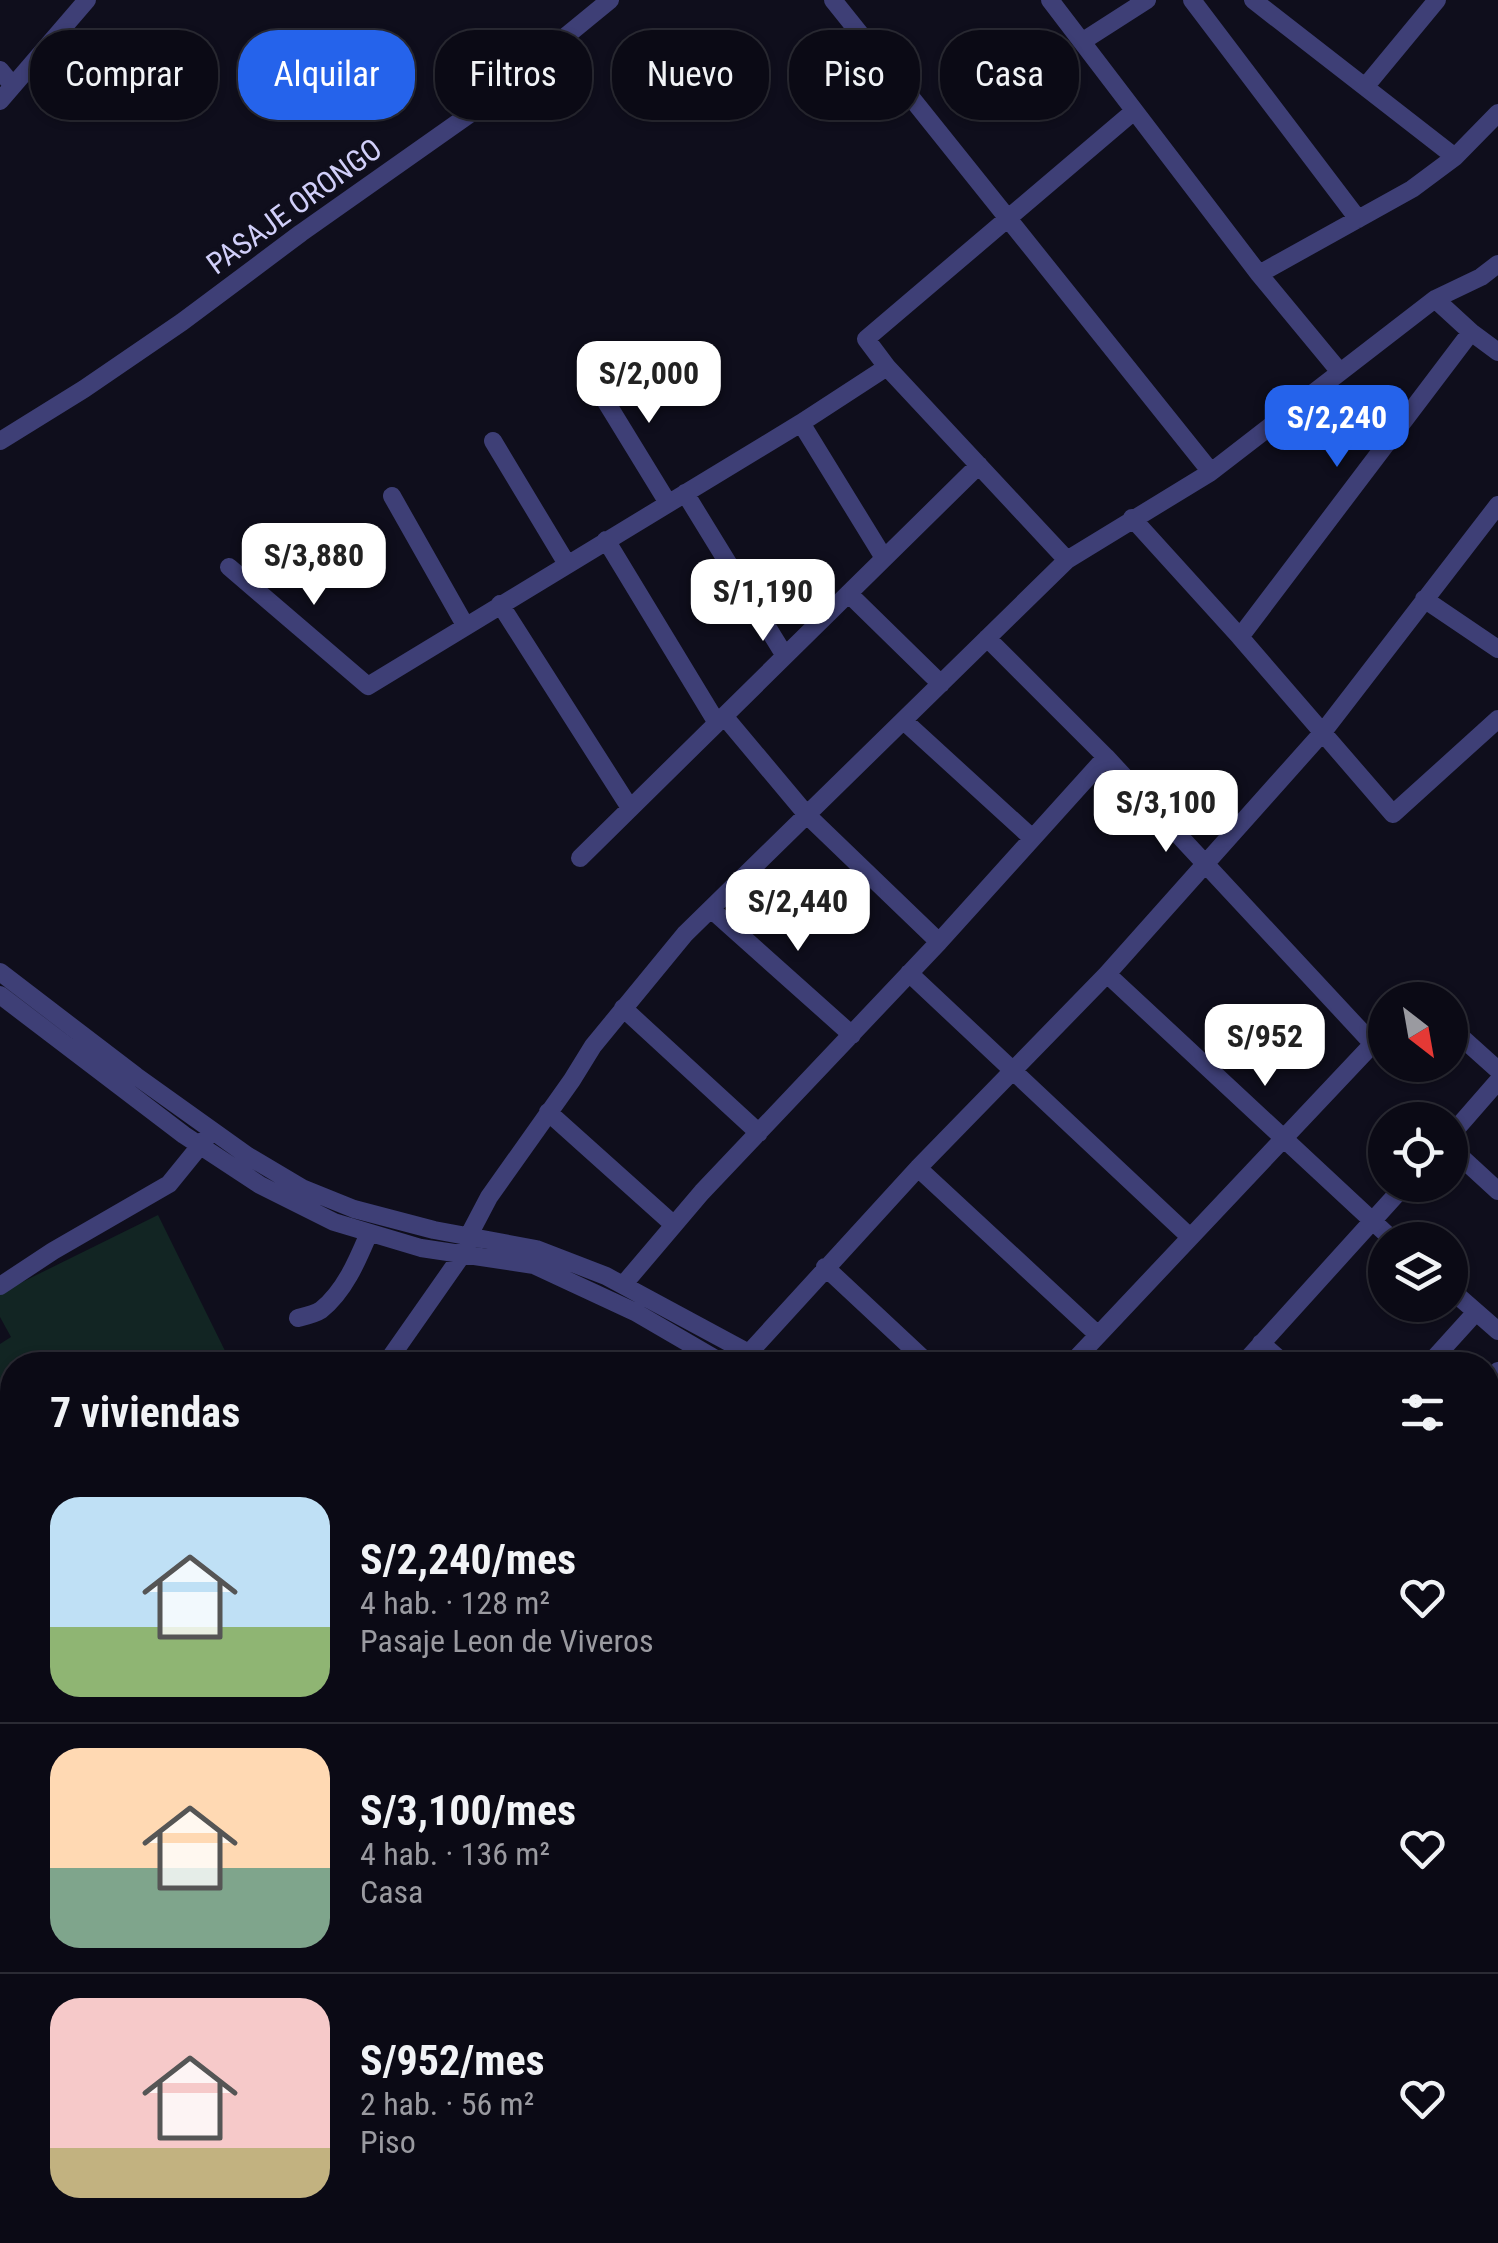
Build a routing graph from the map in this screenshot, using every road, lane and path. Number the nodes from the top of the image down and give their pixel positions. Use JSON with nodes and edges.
{"nodes":[{"id":1,"x":87,"y":0,"type":"edge"},
{"id":2,"x":610,"y":0,"type":"edge"},
{"id":3,"x":833,"y":0,"type":"edge"},
{"id":4,"x":1050,"y":0,"type":"edge"},
{"id":5,"x":1147,"y":0,"type":"edge"},
{"id":6,"x":1192,"y":0,"type":"edge"},
{"id":7,"x":1253,"y":0,"type":"edge"},
{"id":8,"x":1284,"y":0,"type":"edge"},
{"id":9,"x":1437,"y":0,"type":"edge"},
{"id":10,"x":1272,"y":15,"type":"junction"},
{"id":11,"x":1083,"y":42,"type":"junction"},
{"id":12,"x":0,"y":70,"type":"edge"},
{"id":13,"x":13,"y":86,"type":"junction"},
{"id":14,"x":1365,"y":87,"type":"junction"},
{"id":15,"x":0,"y":101,"type":"edge"},
{"id":16,"x":1134,"y":112,"type":"junction"},
{"id":17,"x":1498,"y":113,"type":"edge"},
{"id":18,"x":1454,"y":158,"type":"junction"},
{"id":19,"x":1008,"y":220,"type":"junction"},
{"id":20,"x":1358,"y":220,"type":"junction"},
{"id":21,"x":1498,"y":264,"type":"edge"},
{"id":22,"x":1259,"y":274,"type":"junction"},
{"id":23,"x":1435,"y":299,"type":"junction"},
{"id":24,"x":1472,"y":332,"type":"junction"},
{"id":25,"x":1498,"y":352,"type":"edge"},
{"id":26,"x":887,"y":367,"type":"junction"},
{"id":27,"x":1340,"y":372,"type":"junction"},
{"id":28,"x":589,"y":374,"type":"dead end"},
{"id":29,"x":801,"y":423,"type":"junction"},
{"id":30,"x":493,"y":441,"type":"dead end"},
{"id":31,"x":0,"y":442,"type":"edge"},
{"id":32,"x":979,"y":465,"type":"junction"},
{"id":33,"x":1210,"y":472,"type":"junction"},
{"id":34,"x":392,"y":496,"type":"dead end"},
{"id":35,"x":676,"y":498,"type":"junction"},
{"id":36,"x":1498,"y":506,"type":"edge"},
{"id":37,"x":1132,"y":518,"type":"junction"},
{"id":38,"x":606,"y":540,"type":"junction"},
{"id":39,"x":884,"y":558,"type":"junction"},
{"id":40,"x":1067,"y":560,"type":"junction"},
{"id":41,"x":567,"y":564,"type":"junction"},
{"id":42,"x":229,"y":567,"type":"dead end"},
{"id":43,"x":848,"y":594,"type":"junction"},
{"id":44,"x":1424,"y":599,"type":"junction"},
{"id":45,"x":500,"y":604,"type":"junction"},
{"id":46,"x":465,"y":625,"type":"junction"},
{"id":47,"x":1240,"y":637,"type":"junction"},
{"id":48,"x":987,"y":638,"type":"junction"},
{"id":49,"x":1498,"y":649,"type":"edge"},
{"id":50,"x":785,"y":656,"type":"junction"},
{"id":51,"x":940,"y":684,"type":"junction"},
{"id":52,"x":721,"y":719,"type":"junction"},
{"id":53,"x":904,"y":720,"type":"junction"},
{"id":54,"x":1498,"y":720,"type":"edge"},
{"id":55,"x":1324,"y":732,"type":"junction"},
{"id":56,"x":1106,"y":757,"type":"junction"},
{"id":57,"x":630,"y":808,"type":"junction"},
{"id":58,"x":807,"y":816,"type":"junction"},
{"id":59,"x":1031,"y":838,"type":"junction"},
{"id":60,"x":580,"y":858,"type":"dead end"},
{"id":61,"x":1205,"y":862,"type":"junction"},
{"id":62,"x":711,"y":909,"type":"junction"},
{"id":63,"x":939,"y":942,"type":"junction"},
{"id":64,"x":0,"y":972,"type":"edge"},
{"id":65,"x":910,"y":974,"type":"junction"},
{"id":66,"x":1107,"y":974,"type":"junction"},
{"id":67,"x":0,"y":995,"type":"edge"},
{"id":68,"x":623,"y":1008,"type":"junction"},
{"id":69,"x":1368,"y":1027,"type":"edge"},
{"id":70,"x":852,"y":1035,"type":"junction"},
{"id":71,"x":1468,"y":1042,"type":"edge"},
{"id":72,"x":1368,"y":1050,"type":"edge"},
{"id":73,"x":1013,"y":1068,"type":"junction"},
{"id":74,"x":1498,"y":1070,"type":"edge"},
{"id":75,"x":1498,"y":1081,"type":"edge"},
{"id":76,"x":548,"y":1112,"type":"junction"},
{"id":77,"x":1468,"y":1115,"type":"edge"},
{"id":78,"x":759,"y":1132,"type":"junction"},
{"id":79,"x":207,"y":1138,"type":"junction"},
{"id":80,"x":1284,"y":1139,"type":"junction"},
{"id":81,"x":1468,"y":1163,"type":"edge"},
{"id":82,"x":918,"y":1168,"type":"junction"},
{"id":83,"x":1498,"y":1190,"type":"edge"},
{"id":84,"x":1389,"y":1202,"type":"edge"},
{"id":85,"x":1371,"y":1222,"type":"joint"},
{"id":86,"x":674,"y":1224,"type":"junction"},
{"id":87,"x":1368,"y":1225,"type":"edge"},
{"id":88,"x":369,"y":1232,"type":"junction"},
{"id":89,"x":1190,"y":1237,"type":"junction"},
{"id":90,"x":465,"y":1246,"type":"junction"},
{"id":91,"x":825,"y":1267,"type":"junction"},
{"id":92,"x":622,"y":1285,"type":"junction"},
{"id":93,"x":0,"y":1286,"type":"edge"},
{"id":94,"x":1468,"y":1305,"type":"edge"},
{"id":95,"x":1476,"y":1312,"type":"junction"},
{"id":96,"x":298,"y":1318,"type":"dead end"},
{"id":97,"x":1498,"y":1331,"type":"edge"},
{"id":98,"x":1097,"y":1334,"type":"junction"},
{"id":99,"x":1260,"y":1343,"type":"junction"},
{"id":100,"x":393,"y":1352,"type":"edge"},
{"id":101,"x":704,"y":1352,"type":"edge"},
{"id":102,"x":731,"y":1352,"type":"edge"},
{"id":103,"x":751,"y":1352,"type":"edge"},
{"id":104,"x":916,"y":1352,"type":"edge"},
{"id":105,"x":1081,"y":1352,"type":"edge"},
{"id":106,"x":1253,"y":1352,"type":"edge"},
{"id":107,"x":1271,"y":1352,"type":"edge"},
{"id":108,"x":1440,"y":1352,"type":"edge"}],
"edges":[{"from":1,"to":13,"type":"street"},
{"from":2,"to":31,"type":"street","name":"PASAJE ORONGO"},
{"from":3,"to":19,"type":"street"},
{"from":4,"to":11,"type":"street"},
{"from":5,"to":11,"type":"street"},
{"from":6,"to":20,"type":"street"},
{"from":7,"to":10,"type":"street"},
{"from":8,"to":10,"type":"street"},
{"from":9,"to":14,"type":"street"},
{"from":10,"to":14,"type":"street"},
{"from":11,"to":16,"type":"street"},
{"from":12,"to":13,"type":"street"},
{"from":13,"to":15,"type":"street"},
{"from":14,"to":18,"type":"street"},
{"from":16,"to":19,"type":"street"},
{"from":16,"to":22,"type":"street"},
{"from":17,"to":18,"type":"street"},
{"from":18,"to":20,"type":"street"},
{"from":19,"to":26,"type":"street"},
{"from":19,"to":33,"type":"street"},
{"from":20,"to":22,"type":"street"},
{"from":21,"to":23,"type":"street"},
{"from":22,"to":27,"type":"street"},
{"from":23,"to":24,"type":"street"},
{"from":23,"to":27,"type":"street"},
{"from":24,"to":25,"type":"street"},
{"from":24,"to":47,"type":"street"},
{"from":26,"to":29,"type":"street"},
{"from":26,"to":32,"type":"street"},
{"from":27,"to":33,"type":"street"},
{"from":28,"to":35,"type":"street"},
{"from":29,"to":35,"type":"street"},
{"from":29,"to":39,"type":"street"},
{"from":30,"to":41,"type":"street"},
{"from":32,"to":39,"type":"street"},
{"from":32,"to":40,"type":"street"},
{"from":33,"to":37,"type":"street"},
{"from":34,"to":46,"type":"street"},
{"from":35,"to":38,"type":"street"},
{"from":35,"to":50,"type":"street"},
{"from":36,"to":44,"type":"street"},
{"from":37,"to":40,"type":"street"},
{"from":37,"to":47,"type":"street"},
{"from":38,"to":41,"type":"street"},
{"from":38,"to":52,"type":"street"},
{"from":39,"to":43,"type":"street"},
{"from":40,"to":48,"type":"street"},
{"from":41,"to":45,"type":"street"},
{"from":42,"to":46,"type":"street"},
{"from":43,"to":50,"type":"street"},
{"from":43,"to":51,"type":"street"},
{"from":44,"to":49,"type":"street"},
{"from":44,"to":55,"type":"street"},
{"from":45,"to":46,"type":"street"},
{"from":45,"to":57,"type":"street"},
{"from":47,"to":55,"type":"street"},
{"from":48,"to":51,"type":"street"},
{"from":48,"to":56,"type":"street"},
{"from":50,"to":52,"type":"street"},
{"from":51,"to":53,"type":"street"},
{"from":52,"to":57,"type":"street"},
{"from":52,"to":58,"type":"street"},
{"from":53,"to":58,"type":"street"},
{"from":53,"to":59,"type":"street"},
{"from":54,"to":55,"type":"street"},
{"from":55,"to":61,"type":"street"},
{"from":56,"to":59,"type":"street"},
{"from":56,"to":61,"type":"street"},
{"from":57,"to":60,"type":"street"},
{"from":58,"to":62,"type":"street"},
{"from":58,"to":63,"type":"street"},
{"from":59,"to":63,"type":"street"},
{"from":61,"to":66,"type":"street"},
{"from":61,"to":69,"type":"street"},
{"from":62,"to":68,"type":"street"},
{"from":62,"to":70,"type":"street"},
{"from":63,"to":65,"type":"street"},
{"from":64,"to":79,"type":"street"},
{"from":65,"to":70,"type":"street"},
{"from":65,"to":73,"type":"street"},
{"from":66,"to":73,"type":"street"},
{"from":66,"to":80,"type":"street"},
{"from":67,"to":79,"type":"street"},
{"from":68,"to":76,"type":"street"},
{"from":68,"to":78,"type":"street"},
{"from":70,"to":78,"type":"street"},
{"from":71,"to":74,"type":"street"},
{"from":72,"to":80,"type":"street"},
{"from":73,"to":82,"type":"street"},
{"from":73,"to":89,"type":"street"},
{"from":75,"to":77,"type":"street"},
{"from":76,"to":86,"type":"street"},
{"from":76,"to":90,"type":"street"},
{"from":78,"to":86,"type":"street"},
{"from":79,"to":88,"type":"street"},
{"from":79,"to":90,"type":"street"},
{"from":79,"to":93,"type":"street"},
{"from":80,"to":85,"type":"street"},
{"from":80,"to":89,"type":"street"},
{"from":81,"to":83,"type":"street"},
{"from":82,"to":91,"type":"street"},
{"from":82,"to":98,"type":"street"},
{"from":84,"to":85,"type":"street"},
{"from":86,"to":92,"type":"street"},
{"from":87,"to":99,"type":"street"},
{"from":88,"to":90,"type":"street"},
{"from":88,"to":96,"type":"street"},
{"from":89,"to":98,"type":"street"},
{"from":90,"to":92,"type":"street"},
{"from":90,"to":100,"type":"street"},
{"from":90,"to":101,"type":"street"},
{"from":91,"to":103,"type":"street"},
{"from":91,"to":104,"type":"street"},
{"from":92,"to":102,"type":"street"},
{"from":94,"to":95,"type":"street"},
{"from":95,"to":97,"type":"street"},
{"from":95,"to":108,"type":"street"},
{"from":98,"to":105,"type":"street"},
{"from":99,"to":106,"type":"street"},
{"from":99,"to":107,"type":"street"}]}
